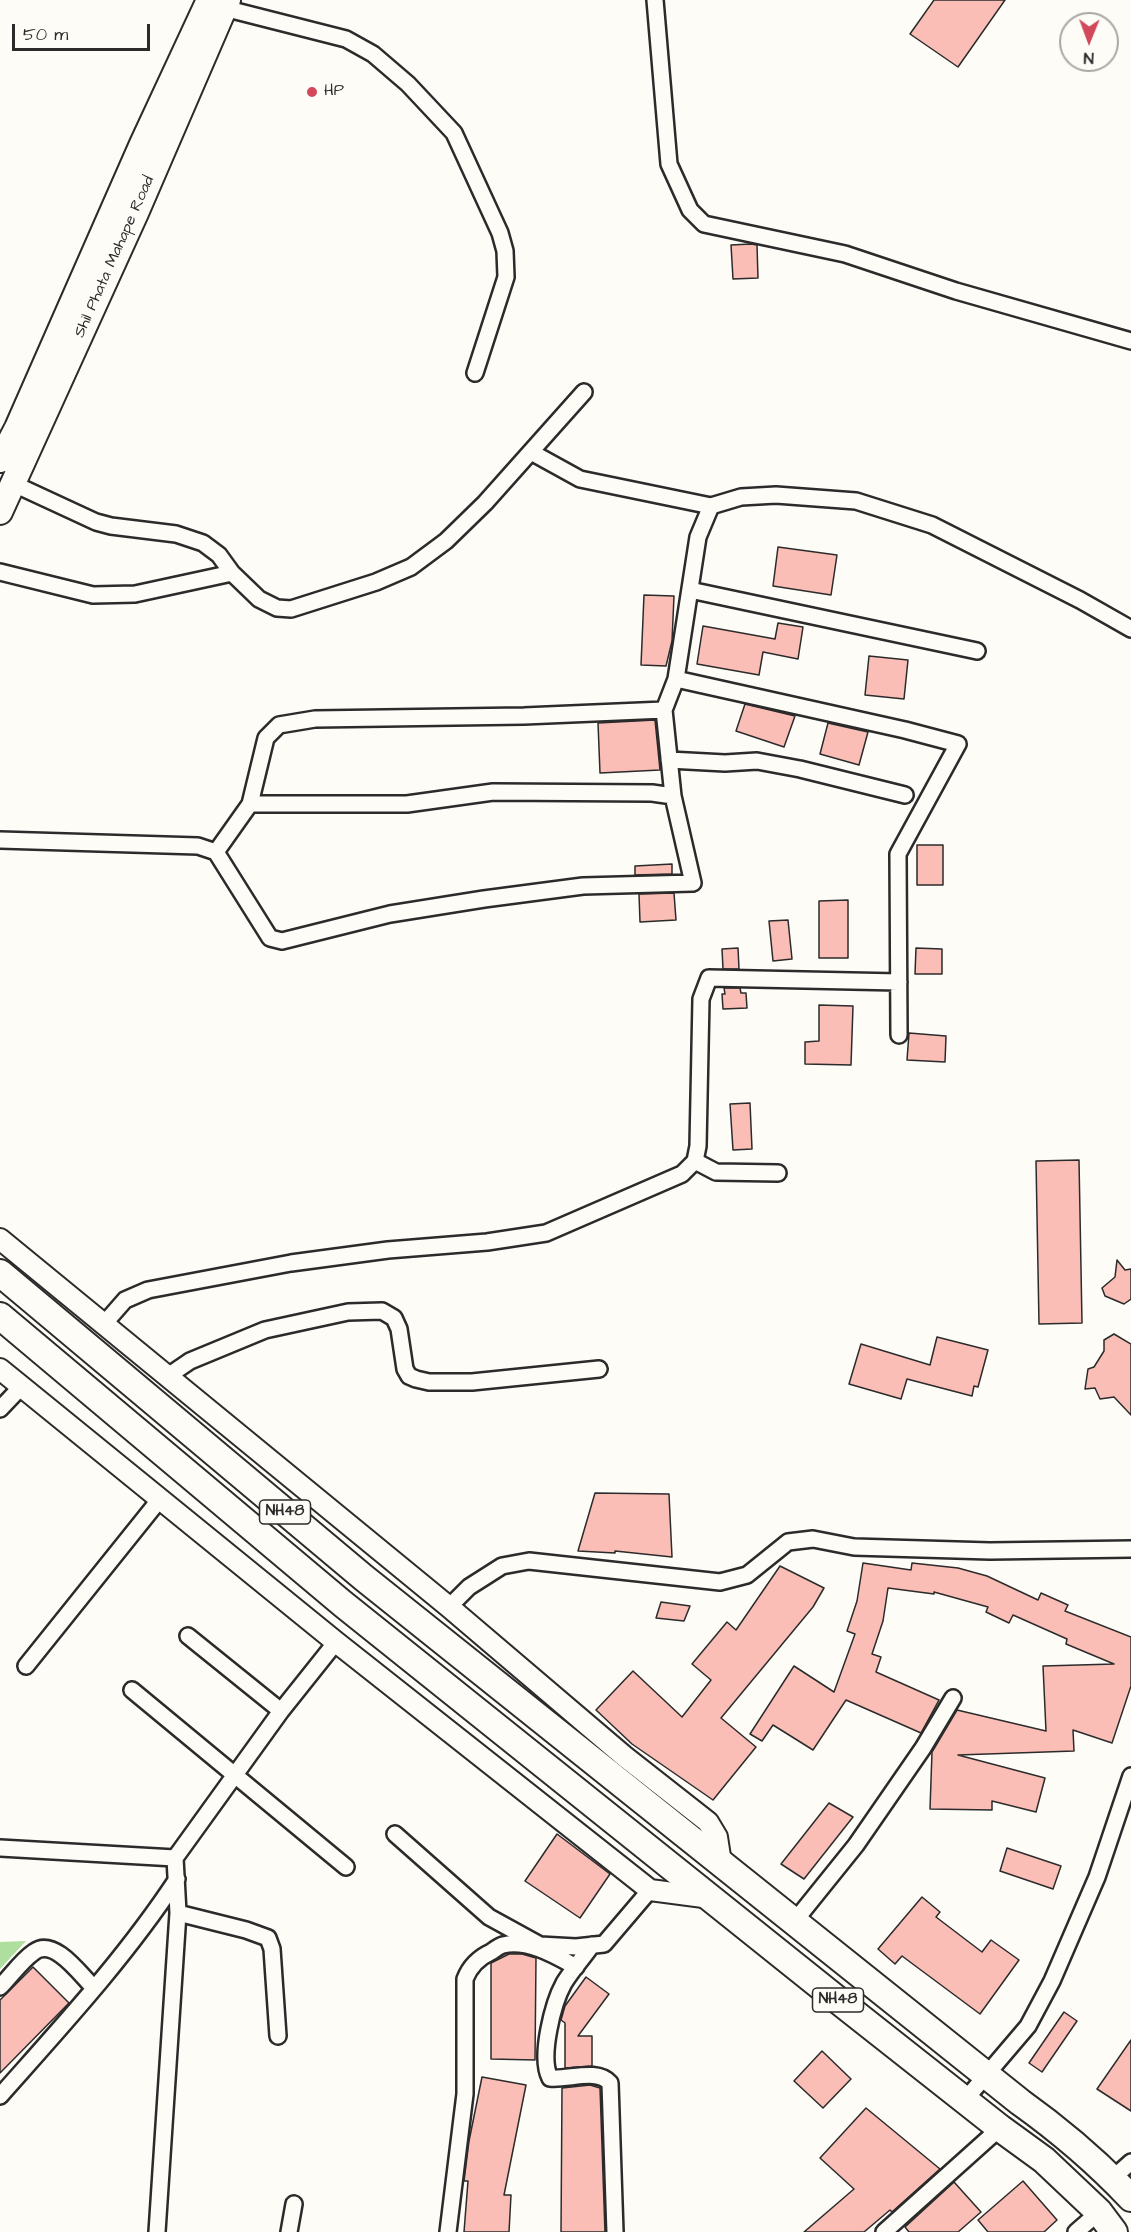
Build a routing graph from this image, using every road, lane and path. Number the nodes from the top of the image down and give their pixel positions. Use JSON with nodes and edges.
{"nodes":[{"id":1,"x":655,"y":0,"type":"edge"},
{"id":2,"x":220,"y":3,"type":"edge"},
{"id":3,"x":1131,"y":341,"type":"edge"},
{"id":4,"x":475,"y":373,"type":"dead end"},
{"id":5,"x":584,"y":392,"type":"dead end"},
{"id":6,"x":531,"y":452,"type":"junction"},
{"id":7,"x":0,"y":460,"type":"edge"},
{"id":8,"x":14,"y":484,"type":"junction"},
{"id":9,"x":711,"y":506,"type":"junction"},
{"id":10,"x":0,"y":512,"type":"edge"},
{"id":11,"x":0,"y":572,"type":"edge"},
{"id":12,"x":232,"y":573,"type":"junction"},
{"id":13,"x":690,"y":590,"type":"junction"},
{"id":14,"x":1131,"y":629,"type":"edge"},
{"id":15,"x":976,"y":651,"type":"dead end"},
{"id":16,"x":675,"y":679,"type":"junction"},
{"id":17,"x":664,"y":710,"type":"junction"},
{"id":18,"x":669,"y":760,"type":"junction"},
{"id":19,"x":905,"y":795,"type":"dead end"},
{"id":20,"x":673,"y":796,"type":"junction"},
{"id":21,"x":250,"y":804,"type":"junction"},
{"id":22,"x":4,"y":840,"type":"edge"},
{"id":23,"x":216,"y":852,"type":"junction"},
{"id":24,"x":899,"y":982,"type":"junction"},
{"id":25,"x":899,"y":1035,"type":"dead end"},
{"id":26,"x":695,"y":1161,"type":"junction"},
{"id":27,"x":778,"y":1173,"type":"dead end"},
{"id":28,"x":0,"y":1239,"type":"edge"},
{"id":29,"x":0,"y":1273,"type":"edge"},
{"id":30,"x":0,"y":1316,"type":"edge"},
{"id":31,"x":104,"y":1324,"type":"junction"},
{"id":32,"x":0,"y":1369,"type":"edge"},
{"id":33,"x":599,"y":1369,"type":"dead end"},
{"id":34,"x":168,"y":1376,"type":"junction"},
{"id":35,"x":21,"y":1387,"type":"junction"},
{"id":36,"x":0,"y":1409,"type":"edge"},
{"id":37,"x":160,"y":1499,"type":"junction"},
{"id":38,"x":1131,"y":1549,"type":"edge"},
{"id":39,"x":449,"y":1607,"type":"junction"},
{"id":40,"x":188,"y":1636,"type":"dead end"},
{"id":41,"x":336,"y":1642,"type":"junction"},
{"id":42,"x":26,"y":1666,"type":"dead end"},
{"id":43,"x":132,"y":1690,"type":"dead end"},
{"id":44,"x":953,"y":1698,"type":"dead end"},
{"id":45,"x":281,"y":1711,"type":"junction"},
{"id":46,"x":235,"y":1774,"type":"junction"},
{"id":47,"x":1131,"y":1776,"type":"edge"},
{"id":48,"x":395,"y":1833,"type":"dead end"},
{"id":49,"x":0,"y":1848,"type":"edge"},
{"id":50,"x":176,"y":1858,"type":"junction"},
{"id":51,"x":721,"y":1863,"type":"junction"},
{"id":52,"x":346,"y":1867,"type":"dead end"},
{"id":53,"x":177,"y":1879,"type":"junction"},
{"id":54,"x":650,"y":1890,"type":"junction"},
{"id":55,"x":711,"y":1898,"type":"junction"},
{"id":56,"x":178,"y":1913,"type":"junction"},
{"id":57,"x":794,"y":1922,"type":"junction"},
{"id":58,"x":592,"y":1945,"type":"junction"},
{"id":59,"x":576,"y":1967,"type":"junction"},
{"id":60,"x":860,"y":1974,"type":"junction"},
{"id":61,"x":0,"y":1987,"type":"edge"},
{"id":62,"x":94,"y":1988,"type":"junction"},
{"id":63,"x":839,"y":2001,"type":"junction"},
{"id":64,"x":278,"y":2036,"type":"dead end"},
{"id":65,"x":987,"y":2076,"type":"junction"},
{"id":66,"x":0,"y":2096,"type":"edge"},
{"id":67,"x":965,"y":2100,"type":"junction"},
{"id":68,"x":1000,"y":2128,"type":"junction"},
{"id":69,"x":1131,"y":2162,"type":"edge"},
{"id":70,"x":1112,"y":2179,"type":"junction"},
{"id":71,"x":1131,"y":2198,"type":"edge"},
{"id":72,"x":294,"y":2204,"type":"dead end"},
{"id":73,"x":1106,"y":2222,"type":"edge"},
{"id":74,"x":157,"y":2232,"type":"edge"},
{"id":75,"x":289,"y":2232,"type":"edge"},
{"id":76,"x":448,"y":2232,"type":"edge"},
{"id":77,"x":615,"y":2232,"type":"edge"},
{"id":78,"x":884,"y":2232,"type":"edge"},
{"id":79,"x":1076,"y":2232,"type":"edge"}],
"edges":[{"from":1,"to":3,"type":"street"},
{"from":2,"to":4,"type":"street"},
{"from":2,"to":7,"type":"main road","name":"Shil Phata Mahape Road"},
{"from":2,"to":8,"type":"main road","name":"Shil Phata Mahape Road"},
{"from":5,"to":6,"type":"street"},
{"from":6,"to":9,"type":"street"},
{"from":6,"to":12,"type":"street"},
{"from":8,"to":10,"type":"main road","name":"Shil Phata Mahape Road"},
{"from":8,"to":12,"type":"street"},
{"from":9,"to":13,"type":"street"},
{"from":9,"to":14,"type":"street"},
{"from":11,"to":12,"type":"street"},
{"from":13,"to":15,"type":"street"},
{"from":13,"to":16,"type":"street"},
{"from":16,"to":17,"type":"street"},
{"from":16,"to":24,"type":"street"},
{"from":17,"to":18,"type":"street"},
{"from":17,"to":21,"type":"street"},
{"from":18,"to":19,"type":"street"},
{"from":18,"to":20,"type":"street"},
{"from":20,"to":21,"type":"street"},
{"from":20,"to":23,"type":"street"},
{"from":21,"to":23,"type":"street"},
{"from":22,"to":23,"type":"street"},
{"from":24,"to":25,"type":"street"},
{"from":24,"to":26,"type":"street"},
{"from":26,"to":27,"type":"street"},
{"from":26,"to":31,"type":"street"},
{"from":28,"to":31,"type":"street"},
{"from":29,"to":51,"type":"highway","number":"NH48"},
{"from":30,"to":55,"type":"highway","number":"NH48"},
{"from":31,"to":34,"type":"street"},
{"from":32,"to":35,"type":"street"},
{"from":33,"to":34,"type":"street"},
{"from":34,"to":39,"type":"street"},
{"from":35,"to":36,"type":"street"},
{"from":35,"to":37,"type":"street"},
{"from":37,"to":41,"type":"street"},
{"from":37,"to":42,"type":"street"},
{"from":38,"to":39,"type":"street"},
{"from":39,"to":51,"type":"street"},
{"from":40,"to":45,"type":"street"},
{"from":41,"to":45,"type":"street"},
{"from":41,"to":54,"type":"street"},
{"from":43,"to":46,"type":"street"},
{"from":44,"to":57,"type":"street"},
{"from":45,"to":46,"type":"street"},
{"from":46,"to":50,"type":"street"},
{"from":46,"to":52,"type":"street"},
{"from":47,"to":65,"type":"street"},
{"from":48,"to":58,"type":"street"},
{"from":49,"to":50,"type":"street"},
{"from":50,"to":53,"type":"street"},
{"from":51,"to":57,"type":"highway","number":"NH48"},
{"from":53,"to":56,"type":"street"},
{"from":53,"to":62,"type":"street"},
{"from":54,"to":55,"type":"street"},
{"from":54,"to":58,"type":"street"},
{"from":55,"to":63,"type":"highway","number":"NH48"},
{"from":56,"to":64,"type":"street"},
{"from":56,"to":74,"type":"street"},
{"from":57,"to":60,"type":"highway","number":"NH48"},
{"from":58,"to":59,"type":"street"},
{"from":59,"to":76,"type":"street"},
{"from":59,"to":77,"type":"street"},
{"from":60,"to":63,"type":"highway"},
{"from":60,"to":65,"type":"highway","number":"NH48"},
{"from":61,"to":62,"type":"street"},
{"from":62,"to":66,"type":"street"},
{"from":63,"to":67,"type":"highway","number":"NH48"},
{"from":65,"to":67,"type":"street"},
{"from":65,"to":70,"type":"highway","number":"NH48"},
{"from":67,"to":68,"type":"highway","number":"NH48"},
{"from":68,"to":73,"type":"highway","number":"NH48"},
{"from":68,"to":78,"type":"street"},
{"from":69,"to":70,"type":"street"},
{"from":70,"to":71,"type":"highway","number":"NH48"},
{"from":72,"to":75,"type":"street"},
{"from":73,"to":79,"type":"street"}]}
